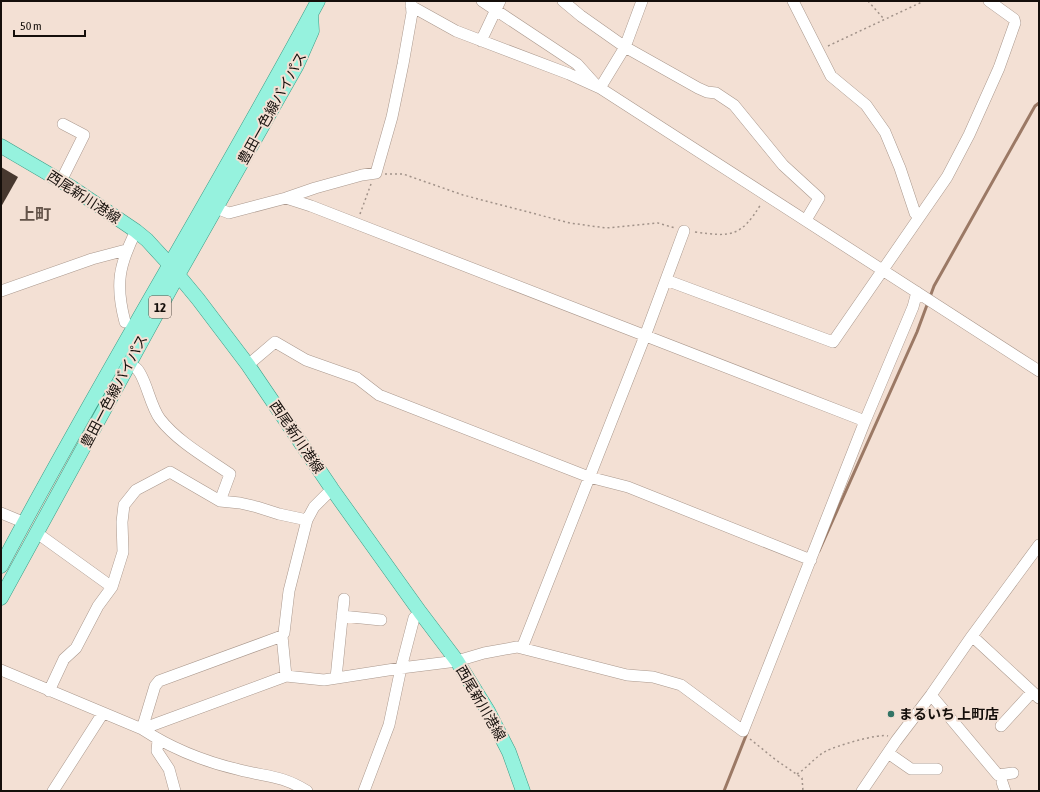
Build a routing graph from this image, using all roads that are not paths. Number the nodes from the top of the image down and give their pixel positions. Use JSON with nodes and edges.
{"nodes":[{"id":1,"x":318,"y":1,"type":"edge"},
{"id":2,"x":482,"y":1,"type":"edge"},
{"id":3,"x":564,"y":1,"type":"edge"},
{"id":4,"x":642,"y":1,"type":"edge"},
{"id":5,"x":793,"y":1,"type":"edge"},
{"id":6,"x":989,"y":1,"type":"edge"},
{"id":7,"x":411,"y":3,"type":"edge"},
{"id":8,"x":498,"y":6,"type":"edge"},
{"id":9,"x":311,"y":14,"type":"junction"},
{"id":10,"x":481,"y":41,"type":"junction"},
{"id":11,"x":626,"y":47,"type":"junction"},
{"id":12,"x":600,"y":88,"type":"junction"},
{"id":13,"x":63,"y":124,"type":"dead end"},
{"id":14,"x":1,"y":146,"type":"edge"},
{"id":15,"x":60,"y":181,"type":"junction"},
{"id":16,"x":286,"y":198,"type":"junction"},
{"id":17,"x":216,"y":208,"type":"junction"},
{"id":18,"x":919,"y":217,"type":"junction"},
{"id":19,"x":806,"y":220,"type":"junction"},
{"id":20,"x":136,"y":231,"type":"junction"},
{"id":21,"x":684,"y":231,"type":"road end"},
{"id":22,"x":126,"y":250,"type":"junction"},
{"id":23,"x":173,"y":269,"type":"junction"},
{"id":24,"x":883,"y":271,"type":"junction"},
{"id":25,"x":666,"y":280,"type":"junction"},
{"id":26,"x":1,"y":291,"type":"edge"},
{"id":27,"x":921,"y":295,"type":"junction"},
{"id":28,"x":124,"y":322,"type":"dead end"},
{"id":29,"x":645,"y":336,"type":"junction"},
{"id":30,"x":129,"y":363,"type":"junction"},
{"id":31,"x":248,"y":365,"type":"junction"},
{"id":32,"x":1039,"y":371,"type":"edge"},
{"id":33,"x":865,"y":421,"type":"junction"},
{"id":34,"x":589,"y":477,"type":"junction"},
{"id":35,"x":332,"y":489,"type":"junction"},
{"id":36,"x":220,"y":500,"type":"junction"},
{"id":37,"x":1,"y":513,"type":"edge"},
{"id":38,"x":307,"y":520,"type":"junction"},
{"id":39,"x":23,"y":524,"type":"junction"},
{"id":40,"x":37,"y":533,"type":"junction"},
{"id":41,"x":1039,"y":545,"type":"edge"},
{"id":42,"x":810,"y":560,"type":"junction"},
{"id":43,"x":1,"y":566,"type":"edge"},
{"id":44,"x":112,"y":586,"type":"junction"},
{"id":45,"x":1,"y":598,"type":"edge"},
{"id":46,"x":344,"y":599,"type":"dead end"},
{"id":47,"x":420,"y":612,"type":"junction"},
{"id":48,"x":342,"y":616,"type":"junction"},
{"id":49,"x":381,"y":620,"type":"dead end"},
{"id":50,"x":282,"y":636,"type":"junction"},
{"id":51,"x":972,"y":636,"type":"junction"},
{"id":52,"x":522,"y":648,"type":"junction"},
{"id":53,"x":457,"y":661,"type":"junction"},
{"id":54,"x":401,"y":668,"type":"junction"},
{"id":55,"x":1,"y":670,"type":"edge"},
{"id":56,"x":286,"y":676,"type":"junction"},
{"id":57,"x":336,"y":678,"type":"junction"},
{"id":58,"x":50,"y":691,"type":"junction"},
{"id":59,"x":931,"y":695,"type":"junction"},
{"id":60,"x":1036,"y":695,"type":"edge"},
{"id":61,"x":103,"y":713,"type":"junction"},
{"id":62,"x":1002,"y":726,"type":"dead end"},
{"id":63,"x":142,"y":730,"type":"junction"},
{"id":64,"x":158,"y":740,"type":"junction"},
{"id":65,"x":888,"y":753,"type":"junction"},
{"id":66,"x":937,"y":769,"type":"dead end"},
{"id":67,"x":1013,"y":773,"type":"dead end"},
{"id":68,"x":53,"y":791,"type":"edge"},
{"id":69,"x":175,"y":791,"type":"edge"},
{"id":70,"x":307,"y":791,"type":"edge"},
{"id":71,"x":364,"y":791,"type":"edge"},
{"id":72,"x":523,"y":791,"type":"edge"},
{"id":73,"x":862,"y":791,"type":"edge"}],
"edges":[{"from":1,"to":9,"type":"main road","name":"豊田一色線バイパス","number":"12"},
{"from":2,"to":8,"type":"street"},
{"from":3,"to":11,"type":"street"},
{"from":4,"to":11,"type":"street"},
{"from":5,"to":18,"type":"street"},
{"from":6,"to":18,"type":"street"},
{"from":7,"to":10,"type":"street"},
{"from":7,"to":16,"type":"street"},
{"from":8,"to":10,"type":"street"},
{"from":8,"to":12,"type":"street"},
{"from":9,"to":17,"type":"main road","name":"豊田一色線バイパス","number":"12"},
{"from":9,"to":23,"type":"main road","name":"豊田一色線バイパス","number":"12"},
{"from":10,"to":12,"type":"street"},
{"from":11,"to":12,"type":"street"},
{"from":11,"to":19,"type":"street"},
{"from":12,"to":19,"type":"street"},
{"from":13,"to":15,"type":"street"},
{"from":14,"to":15,"type":"main road","name":"西尾新川港線"},
{"from":15,"to":20,"type":"main road","name":"西尾新川港線"},
{"from":16,"to":17,"type":"street"},
{"from":16,"to":29,"type":"street"},
{"from":17,"to":23,"type":"main road","name":"豊田一色線バイパス","number":"12"},
{"from":18,"to":24,"type":"street"},
{"from":19,"to":24,"type":"street"},
{"from":20,"to":22,"type":"street"},
{"from":20,"to":23,"type":"main road","name":"西尾新川港線"},
{"from":21,"to":25,"type":"street"},
{"from":22,"to":26,"type":"street"},
{"from":22,"to":28,"type":"street"},
{"from":23,"to":30,"type":"main road","name":"豊田一色線バイパス","number":"12"},
{"from":23,"to":31,"type":"main road","name":"西尾新川港線"},
{"from":23,"to":39,"type":"main road","name":"豊田一色線バイパス","number":"12"},
{"from":24,"to":25,"type":"street"},
{"from":24,"to":27,"type":"street"},
{"from":25,"to":29,"type":"street"},
{"from":27,"to":32,"type":"street"},
{"from":27,"to":33,"type":"street"},
{"from":29,"to":33,"type":"street"},
{"from":29,"to":34,"type":"street"},
{"from":30,"to":36,"type":"street"},
{"from":30,"to":40,"type":"main road","name":"豊田一色線バイパス","number":"12"},
{"from":31,"to":34,"type":"street"},
{"from":31,"to":35,"type":"main road","name":"西尾新川港線"},
{"from":33,"to":42,"type":"street"},
{"from":34,"to":42,"type":"street"},
{"from":34,"to":52,"type":"street"},
{"from":35,"to":38,"type":"street"},
{"from":35,"to":47,"type":"main road","name":"西尾新川港線"},
{"from":36,"to":38,"type":"street"},
{"from":36,"to":44,"type":"street"},
{"from":37,"to":39,"type":"street"},
{"from":38,"to":50,"type":"street"},
{"from":39,"to":43,"type":"main road","name":"豊田一色線バイパス","number":"12"},
{"from":40,"to":44,"type":"street"},
{"from":40,"to":45,"type":"main road","name":"豊田一色線バイパス","number":"12"},
{"from":41,"to":51,"type":"street"},
{"from":42,"to":52,"type":"street"},
{"from":44,"to":58,"type":"street"},
{"from":46,"to":48,"type":"street"},
{"from":47,"to":53,"type":"main road","name":"西尾新川港線"},
{"from":47,"to":54,"type":"street"},
{"from":48,"to":49,"type":"street"},
{"from":48,"to":57,"type":"street"},
{"from":50,"to":56,"type":"street"},
{"from":50,"to":63,"type":"street"},
{"from":51,"to":59,"type":"street"},
{"from":51,"to":60,"type":"street"},
{"from":52,"to":53,"type":"street"},
{"from":53,"to":54,"type":"street"},
{"from":53,"to":72,"type":"main road","name":"西尾新川港線"},
{"from":54,"to":57,"type":"street"},
{"from":54,"to":71,"type":"street"},
{"from":55,"to":58,"type":"street"},
{"from":56,"to":57,"type":"street"},
{"from":56,"to":63,"type":"street"},
{"from":58,"to":61,"type":"street"},
{"from":59,"to":65,"type":"street"},
{"from":59,"to":67,"type":"street"},
{"from":60,"to":62,"type":"street"},
{"from":61,"to":63,"type":"street"},
{"from":61,"to":68,"type":"street"},
{"from":63,"to":64,"type":"street"},
{"from":64,"to":69,"type":"street"},
{"from":64,"to":70,"type":"street"},
{"from":65,"to":66,"type":"street"},
{"from":65,"to":73,"type":"street"}]}
